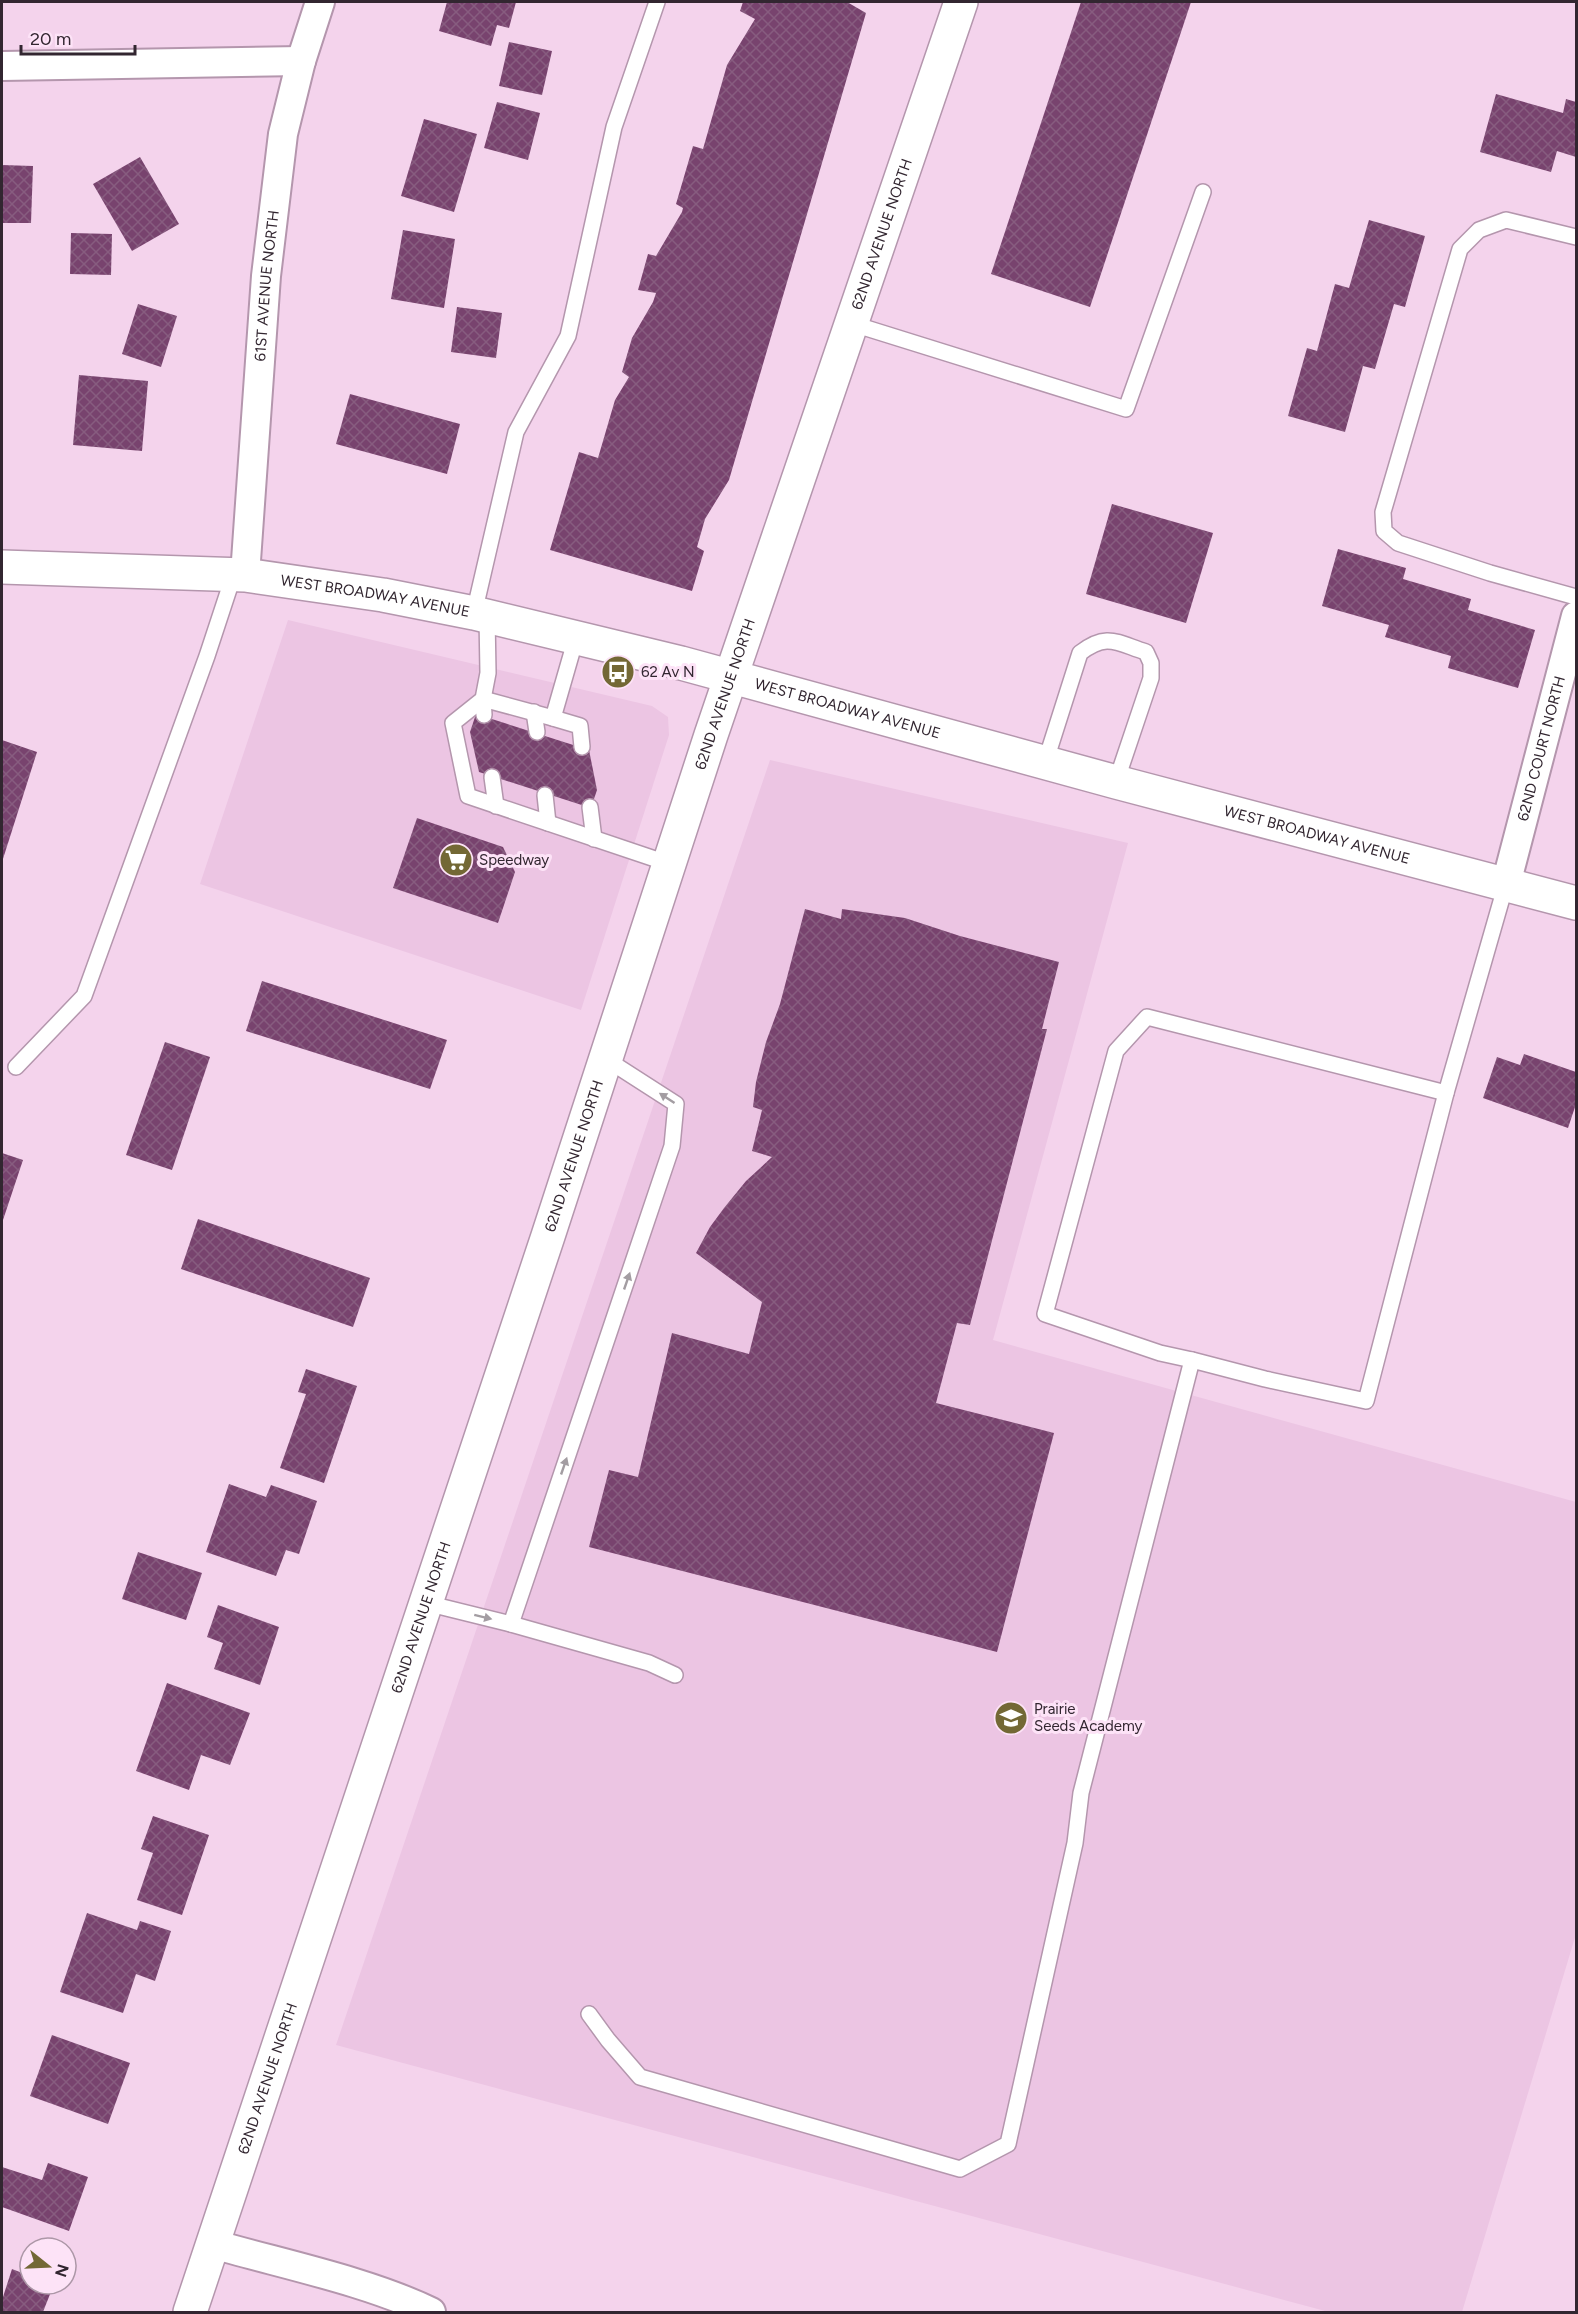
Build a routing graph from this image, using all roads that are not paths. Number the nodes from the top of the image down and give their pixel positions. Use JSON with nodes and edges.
{"nodes":[{"id":1,"x":320,"y":2,"type":"edge"},
{"id":2,"x":657,"y":2,"type":"edge"},
{"id":3,"x":961,"y":2,"type":"edge"},
{"id":4,"x":301,"y":61,"type":"junction"},
{"id":5,"x":2,"y":66,"type":"edge"},
{"id":6,"x":1203,"y":192,"type":"dead end"},
{"id":7,"x":1576,"y":237,"type":"edge"},
{"id":8,"x":850,"y":322,"type":"junction"},
{"id":9,"x":2,"y":567,"type":"edge"},
{"id":10,"x":240,"y":574,"type":"junction"},
{"id":11,"x":1576,"y":597,"type":"edge"},
{"id":12,"x":481,"y":614,"type":"junction"},
{"id":13,"x":1576,"y":616,"type":"edge"},
{"id":14,"x":576,"y":638,"type":"junction"},
{"id":15,"x":731,"y":678,"type":"junction"},
{"id":16,"x":483,"y":699,"type":"junction"},
{"id":17,"x":534,"y":712,"type":"junction"},
{"id":18,"x":484,"y":715,"type":"dead end"},
{"id":19,"x":553,"y":718,"type":"junction"},
{"id":20,"x":537,"y":732,"type":"dead end"},
{"id":21,"x":582,"y":747,"type":"dead end"},
{"id":22,"x":1045,"y":763,"type":"junction"},
{"id":23,"x":492,"y":777,"type":"dead end"},
{"id":24,"x":1116,"y":782,"type":"junction"},
{"id":25,"x":544,"y":795,"type":"dead end"},
{"id":26,"x":496,"y":806,"type":"junction"},
{"id":27,"x":590,"y":807,"type":"dead end"},
{"id":28,"x":548,"y":823,"type":"junction"},
{"id":29,"x":594,"y":839,"type":"junction"},
{"id":30,"x":670,"y":864,"type":"junction"},
{"id":31,"x":1506,"y":884,"type":"junction"},
{"id":32,"x":1576,"y":903,"type":"edge"},
{"id":33,"x":606,"y":1059,"type":"junction"},
{"id":34,"x":16,"y":1067,"type":"dead end"},
{"id":35,"x":1446,"y":1092,"type":"junction"},
{"id":36,"x":1192,"y":1360,"type":"junction"},
{"id":37,"x":426,"y":1603,"type":"junction"},
{"id":38,"x":511,"y":1624,"type":"junction"},
{"id":39,"x":675,"y":1676,"type":"dead end"},
{"id":40,"x":589,"y":2013,"type":"dead end"},
{"id":41,"x":213,"y":2244,"type":"junction"},
{"id":42,"x":190,"y":2313,"type":"edge"},
{"id":43,"x":431,"y":2313,"type":"edge"}],
"edges":[{"from":1,"to":4,"type":"street","name":"61ST AVENUE NORTH"},
{"from":2,"to":12,"type":"lane"},
{"from":3,"to":8,"type":"street","name":"62ND AVENUE NORTH"},
{"from":4,"to":5,"type":"street"},
{"from":4,"to":10,"type":"street","name":"61ST AVENUE NORTH"},
{"from":6,"to":8,"type":"lane"},
{"from":7,"to":11,"type":"lane"},
{"from":8,"to":15,"type":"street","name":"62ND AVENUE NORTH"},
{"from":9,"to":10,"type":"street","name":"WEST BROADWAY AVENUE"},
{"from":10,"to":12,"type":"street","name":"WEST BROADWAY AVENUE"},
{"from":10,"to":34,"type":"lane"},
{"from":12,"to":14,"type":"street","name":"WEST BROADWAY AVENUE"},
{"from":12,"to":16,"type":"lane"},
{"from":13,"to":31,"type":"street","name":"62ND COURT NORTH"},
{"from":14,"to":15,"type":"street","name":"WEST BROADWAY AVENUE"},
{"from":14,"to":19,"type":"lane"},
{"from":15,"to":22,"type":"street","name":"WEST BROADWAY AVENUE"},
{"from":15,"to":30,"type":"street","name":"62ND AVENUE NORTH"},
{"from":16,"to":17,"type":"lane"},
{"from":16,"to":18,"type":"lane"},
{"from":16,"to":26,"type":"lane"},
{"from":17,"to":19,"type":"lane"},
{"from":17,"to":20,"type":"lane"},
{"from":19,"to":21,"type":"lane"},
{"from":22,"to":24,"type":"street","name":"WEST BROADWAY AVENUE"},
{"from":22,"to":24,"type":"lane"},
{"from":23,"to":26,"type":"lane"},
{"from":24,"to":31,"type":"street","name":"WEST BROADWAY AVENUE"},
{"from":25,"to":28,"type":"lane"},
{"from":26,"to":28,"type":"lane"},
{"from":27,"to":29,"type":"lane"},
{"from":28,"to":29,"type":"lane"},
{"from":29,"to":30,"type":"lane"},
{"from":30,"to":33,"type":"street","name":"62ND AVENUE NORTH"},
{"from":31,"to":32,"type":"street","name":"WEST BROADWAY AVENUE"},
{"from":31,"to":35,"type":"lane"},
{"from":33,"to":37,"type":"street","name":"62ND AVENUE NORTH"},
{"from":38,"to":33,"type":"lane","one_way":true},
{"from":35,"to":36,"type":"lane"},
{"from":35,"to":36,"type":"lane"},
{"from":36,"to":40,"type":"lane"},
{"from":37,"to":38,"type":"lane","one_way":true},
{"from":37,"to":41,"type":"street","name":"62ND AVENUE NORTH"},
{"from":38,"to":39,"type":"lane"},
{"from":41,"to":42,"type":"street","name":"62ND AVENUE NORTH"},
{"from":41,"to":43,"type":"street"}]}
